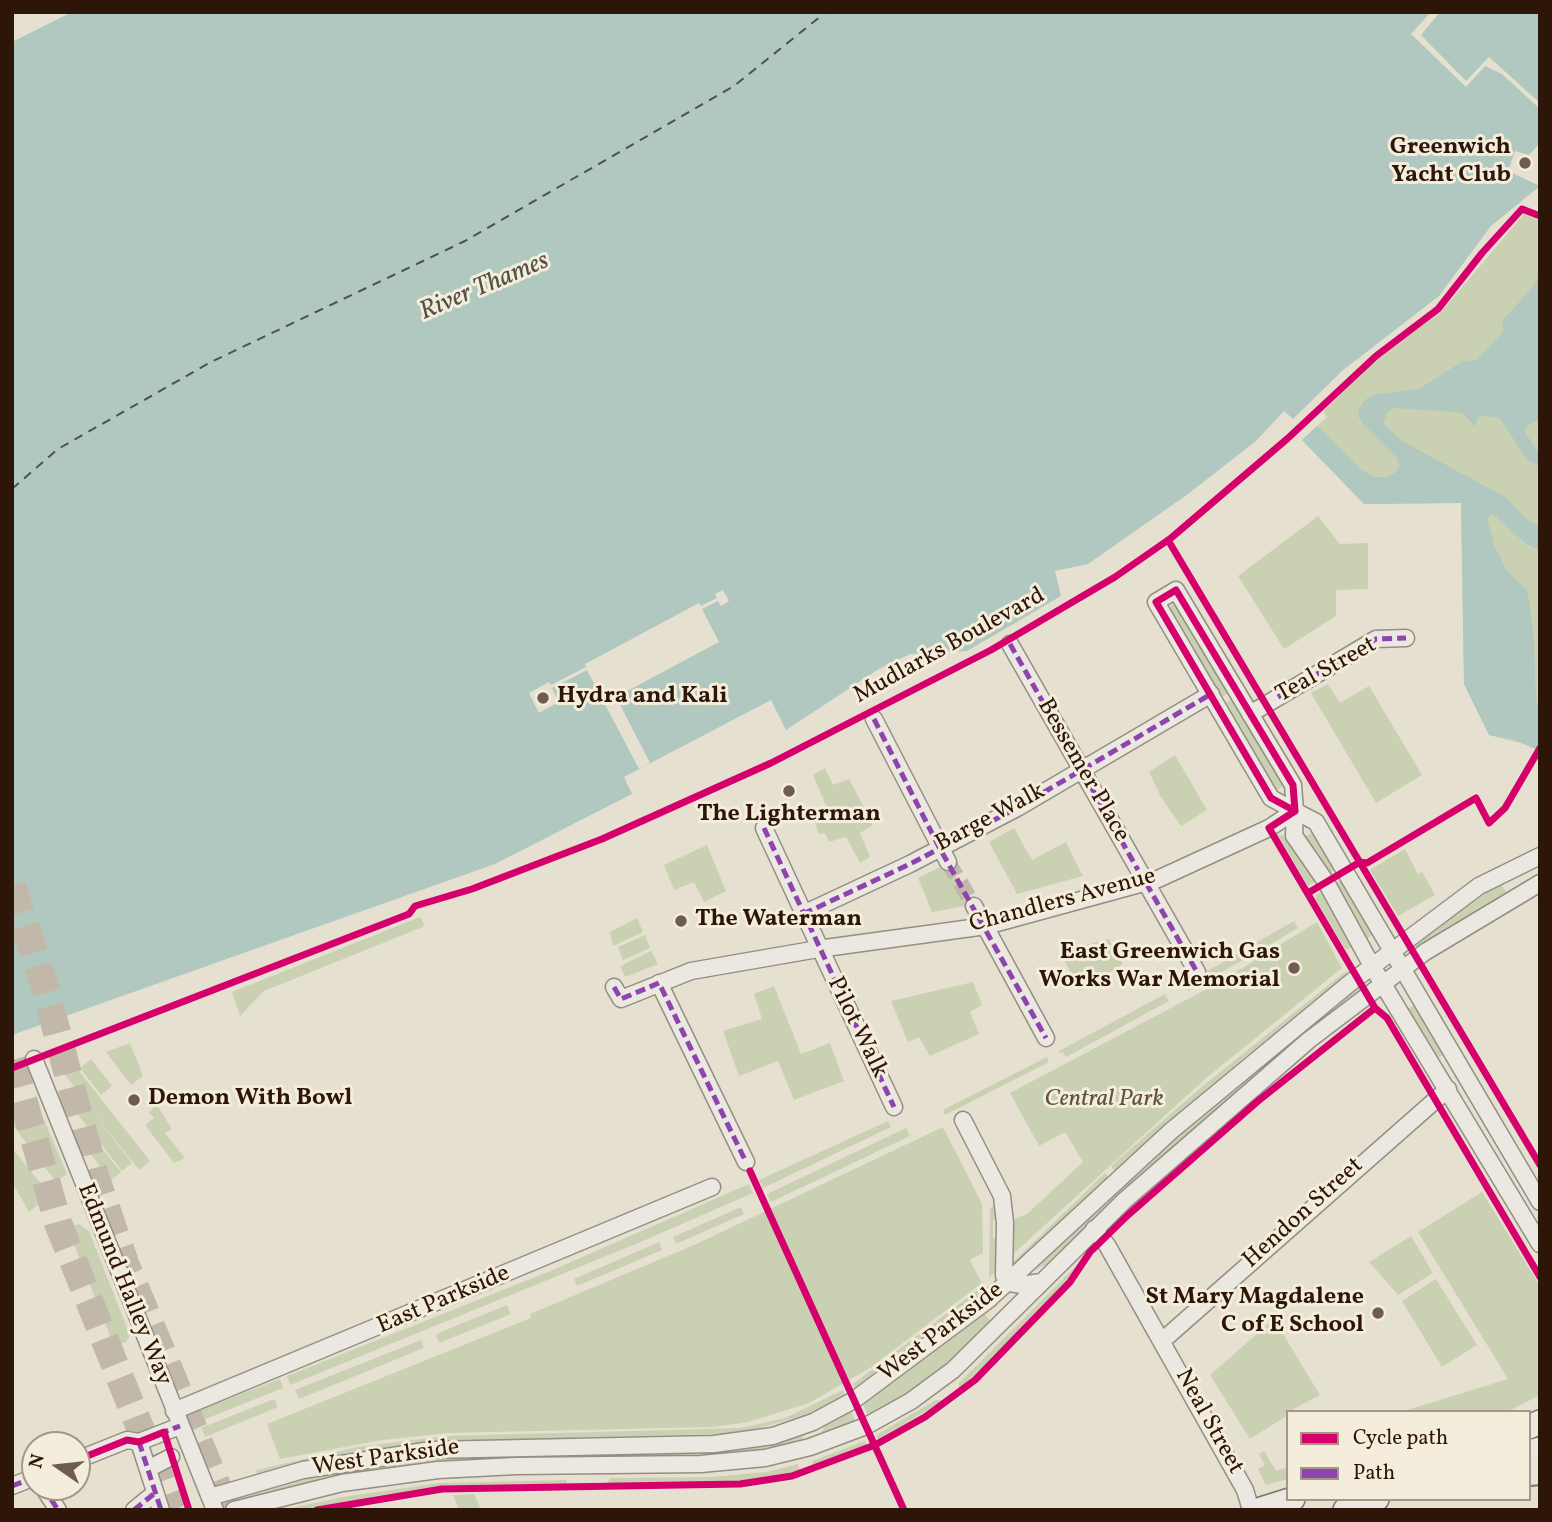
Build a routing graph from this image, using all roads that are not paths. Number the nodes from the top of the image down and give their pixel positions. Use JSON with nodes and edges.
{"nodes":[{"id":1,"x":1406,"y":638,"type":"dead end"},
{"id":2,"x":1010,"y":644,"type":"dead end"},
{"id":3,"x":1211,"y":694,"type":"junction"},
{"id":4,"x":1250,"y":714,"type":"junction"},
{"id":5,"x":874,"y":719,"type":"dead end"},
{"id":6,"x":1081,"y":769,"type":"junction"},
{"id":7,"x":1294,"y":811,"type":"junction"},
{"id":8,"x":764,"y":828,"type":"dead end"},
{"id":9,"x":939,"y":846,"type":"junction"},
{"id":10,"x":1540,"y":856,"type":"edge"},
{"id":11,"x":948,"y":862,"type":"tunnel mouth"},
{"id":12,"x":1146,"y":883,"type":"junction"},
{"id":13,"x":1540,"y":883,"type":"edge"},
{"id":14,"x":974,"y":906,"type":"tunnel mouth"},
{"id":15,"x":803,"y":914,"type":"junction"},
{"id":16,"x":986,"y":926,"type":"junction"},
{"id":17,"x":818,"y":949,"type":"junction"},
{"id":18,"x":1391,"y":951,"type":"junction"},
{"id":19,"x":1372,"y":966,"type":"junction"},
{"id":20,"x":1401,"y":969,"type":"junction"},
{"id":21,"x":1197,"y":972,"type":"dead end"},
{"id":22,"x":659,"y":983,"type":"junction"},
{"id":23,"x":1383,"y":983,"type":"junction"},
{"id":24,"x":617,"y":993,"type":"dead end"},
{"id":25,"x":1046,"y":1038,"type":"dead end"},
{"id":26,"x":34,"y":1059,"type":"dead end"},
{"id":27,"x":1454,"y":1060,"type":"junction"},
{"id":28,"x":1437,"y":1071,"type":"junction"},
{"id":29,"x":1448,"y":1089,"type":"junction"},
{"id":30,"x":894,"y":1107,"type":"dead end"},
{"id":31,"x":963,"y":1120,"type":"dead end"},
{"id":32,"x":746,"y":1162,"type":"dead end"},
{"id":33,"x":712,"y":1187,"type":"dead end"},
{"id":34,"x":1540,"y":1202,"type":"edge"},
{"id":35,"x":1094,"y":1229,"type":"junction"},
{"id":36,"x":1540,"y":1244,"type":"edge"},
{"id":37,"x":1041,"y":1282,"type":"junction"},
{"id":38,"x":1009,"y":1283,"type":"junction"},
{"id":39,"x":1162,"y":1341,"type":"junction"},
{"id":40,"x":177,"y":1419,"type":"junction"},
{"id":41,"x":139,"y":1442,"type":"junction"},
{"id":42,"x":91,"y":1454,"type":"edge"},
{"id":43,"x":171,"y":1457,"type":"dead end"},
{"id":44,"x":148,"y":1469,"type":"junction"},
{"id":45,"x":155,"y":1493,"type":"junction"},
{"id":46,"x":1287,"y":1501,"type":"edge"},
{"id":47,"x":1371,"y":1501,"type":"edge"},
{"id":48,"x":213,"y":1503,"type":"edge"},
{"id":49,"x":134,"y":1510,"type":"edge"},
{"id":50,"x":161,"y":1510,"type":"edge"},
{"id":51,"x":234,"y":1510,"type":"edge"},
{"id":52,"x":1251,"y":1510,"type":"edge"},
{"id":53,"x":1258,"y":1510,"type":"edge"},
{"id":54,"x":1345,"y":1510,"type":"edge"}],
"edges":[{"from":1,"to":4,"type":"street","name":"Teal Street"},
{"from":2,"to":6,"type":"street","name":"Bessemer Place"},
{"from":3,"to":4,"type":"street"},
{"from":3,"to":6,"type":"street","name":"Barge Walk"},
{"from":3,"to":7,"type":"street"},
{"from":4,"to":7,"type":"street"},
{"from":5,"to":9,"type":"street"},
{"from":6,"to":9,"type":"street","name":"Barge Walk"},
{"from":6,"to":12,"type":"street","name":"Bessemer Place"},
{"from":7,"to":12,"type":"street","name":"Chandlers Avenue"},
{"from":7,"to":18,"type":"street"},
{"from":7,"to":19,"type":"street"},
{"from":8,"to":15,"type":"street"},
{"from":9,"to":11,"type":"street"},
{"from":9,"to":15,"type":"street","name":"Barge Walk"},
{"from":10,"to":18,"type":"street","name":"West Parkside"},
{"from":12,"to":16,"type":"street","name":"Chandlers Avenue"},
{"from":12,"to":21,"type":"street","name":"Bessemer Place"},
{"from":13,"to":20,"type":"street","name":"West Parkside"},
{"from":14,"to":16,"type":"street"},
{"from":15,"to":17,"type":"street"},
{"from":16,"to":17,"type":"street","name":"Chandlers Avenue"},
{"from":16,"to":25,"type":"street"},
{"from":17,"to":22,"type":"street","name":"Chandlers Avenue"},
{"from":17,"to":30,"type":"street","name":"Pilot Walk"},
{"from":18,"to":19,"type":"street","name":"West Parkside"},
{"from":18,"to":20,"type":"street"},
{"from":19,"to":23,"type":"street"},
{"from":19,"to":38,"type":"street","name":"West Parkside"},
{"from":20,"to":23,"type":"street","name":"West Parkside"},
{"from":20,"to":27,"type":"street"},
{"from":22,"to":24,"type":"street","name":"Chandlers Avenue"},
{"from":22,"to":32,"type":"street"},
{"from":23,"to":28,"type":"street"},
{"from":23,"to":35,"type":"street","name":"West Parkside"},
{"from":26,"to":40,"type":"street","name":"Edmund Halley Way"},
{"from":27,"to":28,"type":"street"},
{"from":27,"to":34,"type":"street"},
{"from":28,"to":29,"type":"street"},
{"from":29,"to":36,"type":"street"},
{"from":29,"to":39,"type":"street","name":"Hendon Street"},
{"from":31,"to":38,"type":"street"},
{"from":33,"to":40,"type":"street","name":"East Parkside"},
{"from":35,"to":37,"type":"street","name":"West Parkside"},
{"from":35,"to":39,"type":"street","name":"Neal Street"},
{"from":37,"to":38,"type":"street"},
{"from":37,"to":51,"type":"street","name":"West Parkside"},
{"from":38,"to":48,"type":"street","name":"West Parkside"},
{"from":39,"to":52,"type":"street","name":"Neal Street"},
{"from":40,"to":41,"type":"street","name":"East Parkside"},
{"from":40,"to":48,"type":"street","name":"Edmund Halley Way"},
{"from":41,"to":42,"type":"street","name":"East Parkside"},
{"from":41,"to":44,"type":"street"},
{"from":43,"to":44,"type":"street"},
{"from":44,"to":45,"type":"street"},
{"from":45,"to":49,"type":"street"},
{"from":45,"to":50,"type":"street"},
{"from":46,"to":53,"type":"street"},
{"from":47,"to":54,"type":"street"}]}
